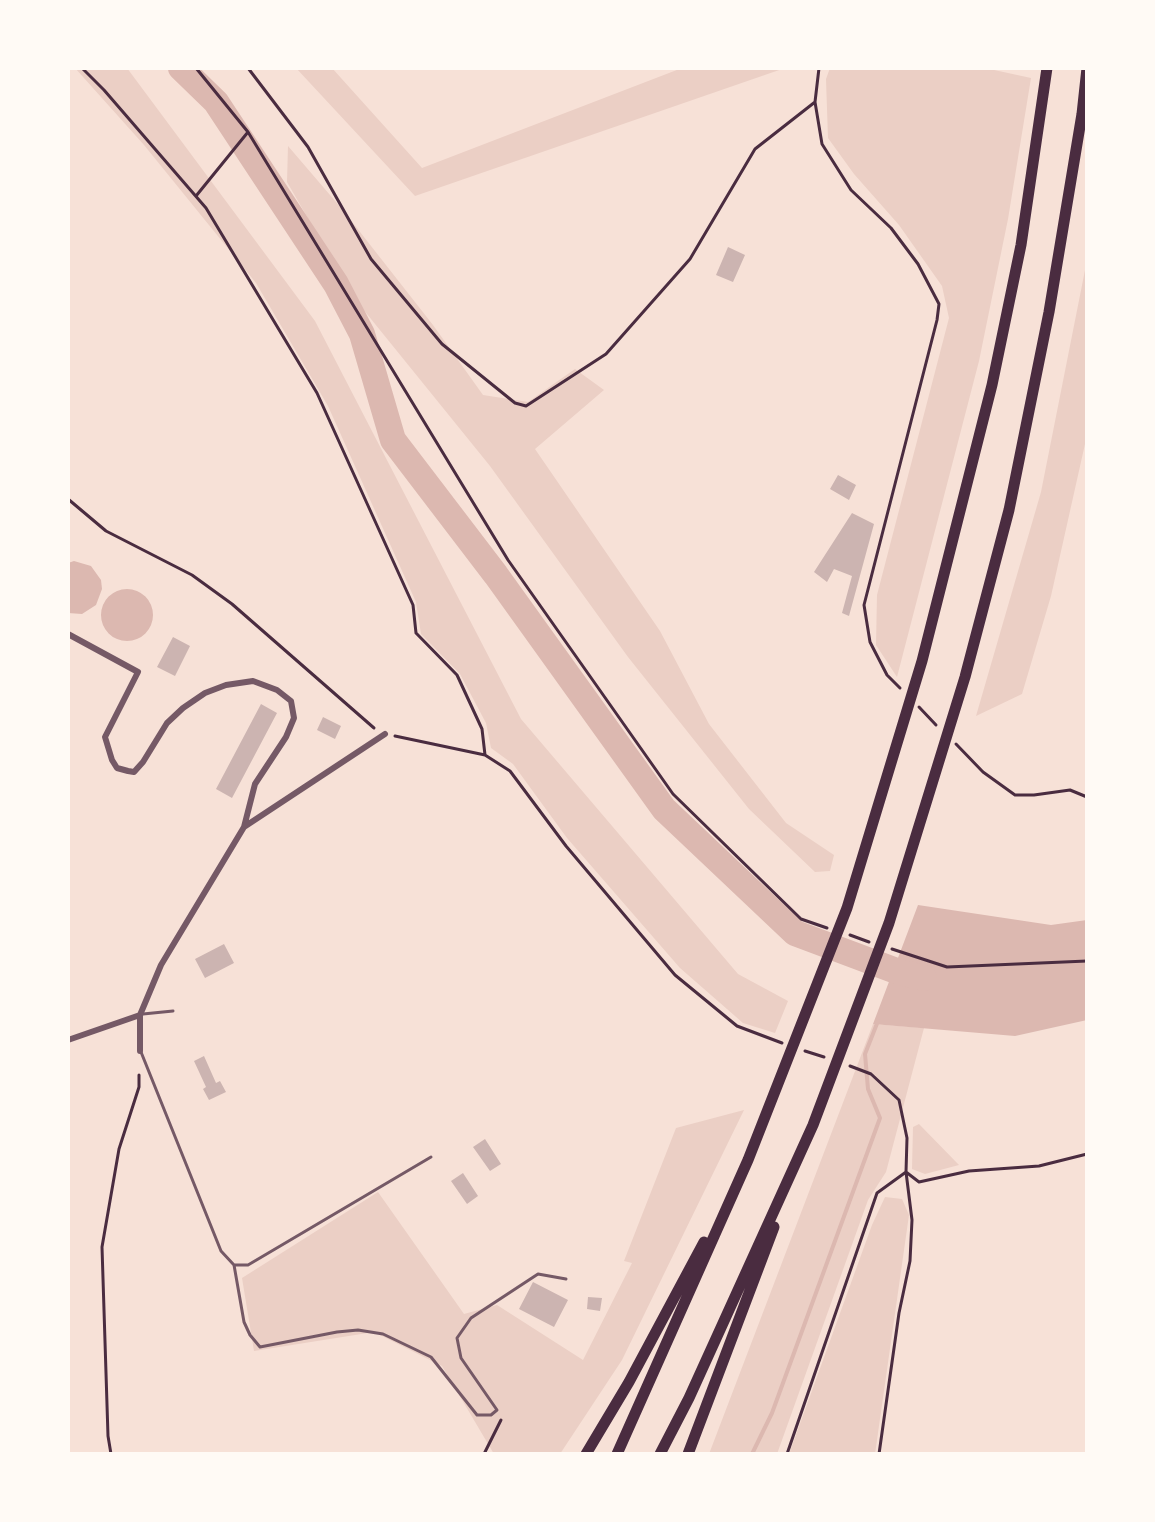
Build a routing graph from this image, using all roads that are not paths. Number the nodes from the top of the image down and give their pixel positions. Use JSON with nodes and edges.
{"nodes":[{"id":1,"x":1047,"y":68,"type":"edge"},
{"id":2,"x":1087,"y":68,"type":"edge"},
{"id":3,"x":68,"y":634,"type":"edge"},
{"id":4,"x":385,"y":734,"type":"road end"},
{"id":5,"x":244,"y":827,"type":"junction"},
{"id":6,"x":173,"y":1011,"type":"dead end"},
{"id":7,"x":140,"y":1015,"type":"junction"},
{"id":8,"x":68,"y":1040,"type":"edge"},
{"id":9,"x":140,"y":1051,"type":"joint"},
{"id":10,"x":813,"y":1125,"type":"junction"},
{"id":11,"x":431,"y":1157,"type":"dead end"},
{"id":12,"x":748,"y":1160,"type":"junction"},
{"id":13,"x":234,"y":1265,"type":"junction"},
{"id":14,"x":566,"y":1279,"type":"dead end"},
{"id":15,"x":586,"y":1454,"type":"edge"},
{"id":16,"x":617,"y":1454,"type":"edge"},
{"id":17,"x":660,"y":1454,"type":"edge"},
{"id":18,"x":688,"y":1454,"type":"edge"}],
"edges":[{"from":1,"to":12,"type":"highway"},
{"from":2,"to":10,"type":"highway"},
{"from":3,"to":5,"type":"street"},
{"from":4,"to":5,"type":"street"},
{"from":5,"to":7,"type":"street"},
{"from":6,"to":7,"type":"lane"},
{"from":7,"to":8,"type":"street"},
{"from":7,"to":9,"type":"street"},
{"from":9,"to":13,"type":"lane"},
{"from":10,"to":17,"type":"highway"},
{"from":10,"to":18,"type":"highway"},
{"from":11,"to":13,"type":"lane"},
{"from":12,"to":15,"type":"highway"},
{"from":12,"to":16,"type":"highway"},
{"from":13,"to":14,"type":"lane"}]}
